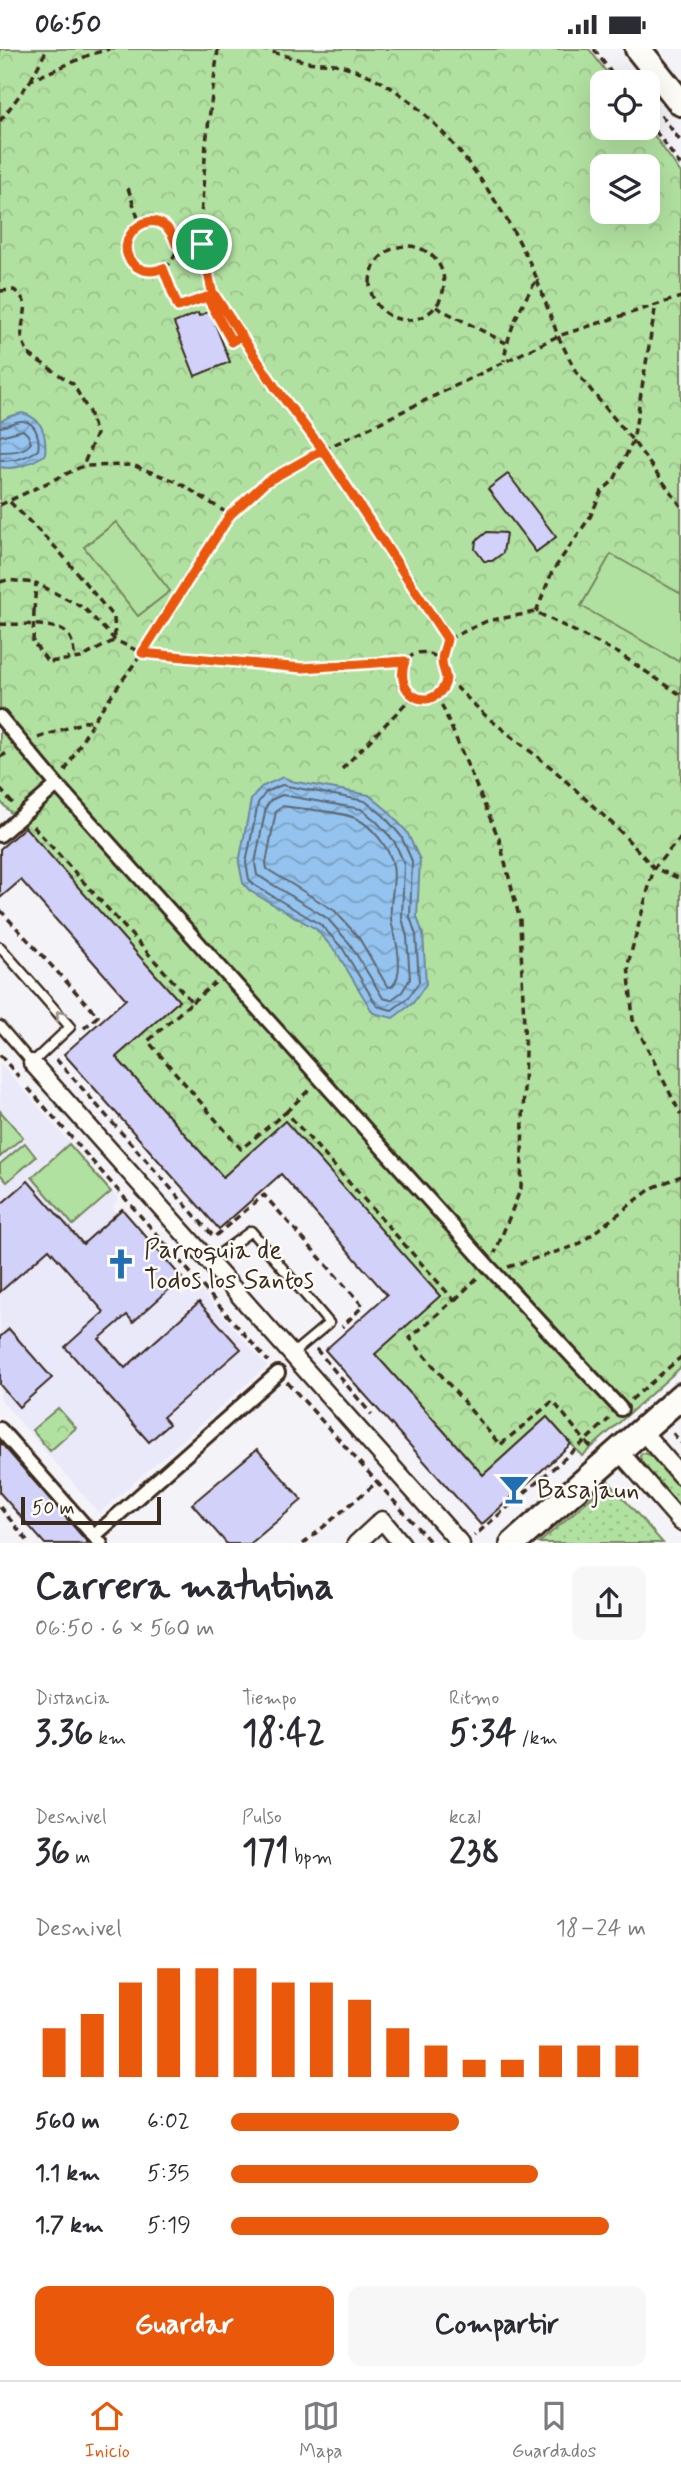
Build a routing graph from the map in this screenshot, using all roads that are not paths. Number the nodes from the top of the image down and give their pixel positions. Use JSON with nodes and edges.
{"nodes":[{"id":1,"x":638,"y":49,"type":"edge"},
{"id":2,"x":654,"y":49,"type":"edge"},
{"id":3,"x":681,"y":91,"type":"edge"},
{"id":4,"x":681,"y":103,"type":"edge"},
{"id":5,"x":0,"y":717,"type":"edge"},
{"id":6,"x":57,"y":785,"type":"junction"},
{"id":7,"x":0,"y":835,"type":"edge"},
{"id":8,"x":0,"y":947,"type":"edge"},
{"id":9,"x":0,"y":1026,"type":"edge"},
{"id":10,"x":32,"y":1063,"type":"junction"},
{"id":11,"x":209,"y":1261,"type":"junction"},
{"id":12,"x":292,"y":1354,"type":"junction"},
{"id":13,"x":278,"y":1373,"type":"road end"},
{"id":14,"x":681,"y":1396,"type":"edge"},
{"id":15,"x":621,"y":1409,"type":"dead end"},
{"id":16,"x":0,"y":1429,"type":"edge"},
{"id":17,"x":642,"y":1431,"type":"junction"},
{"id":18,"x":619,"y":1451,"type":"junction"},
{"id":19,"x":681,"y":1476,"type":"edge"},
{"id":20,"x":681,"y":1523,"type":"edge"},
{"id":21,"x":98,"y":1540,"type":"edge"},
{"id":22,"x":468,"y":1540,"type":"edge"},
{"id":23,"x":356,"y":1543,"type":"edge"},
{"id":24,"x":402,"y":1543,"type":"edge"},
{"id":25,"x":513,"y":1543,"type":"edge"}],
"edges":[{"from":1,"to":4,"type":"main road"},
{"from":2,"to":3,"type":"main road"},
{"from":5,"to":6,"type":"street"},
{"from":6,"to":7,"type":"street"},
{"from":6,"to":15,"type":"street"},
{"from":10,"to":8,"type":"lane","one_way":true},
{"from":9,"to":10,"type":"lane"},
{"from":10,"to":11,"type":"street"},
{"from":11,"to":12,"type":"street"},
{"from":11,"to":12,"type":"lane"},
{"from":12,"to":22,"type":"street"},
{"from":13,"to":21,"type":"street"},
{"from":14,"to":17,"type":"main road"},
{"from":16,"to":21,"type":"street"},
{"from":17,"to":18,"type":"main road"},
{"from":17,"to":19,"type":"street"},
{"from":18,"to":20,"type":"street"},
{"from":18,"to":25,"type":"main road"},
{"from":23,"to":24,"type":"street"}]}
